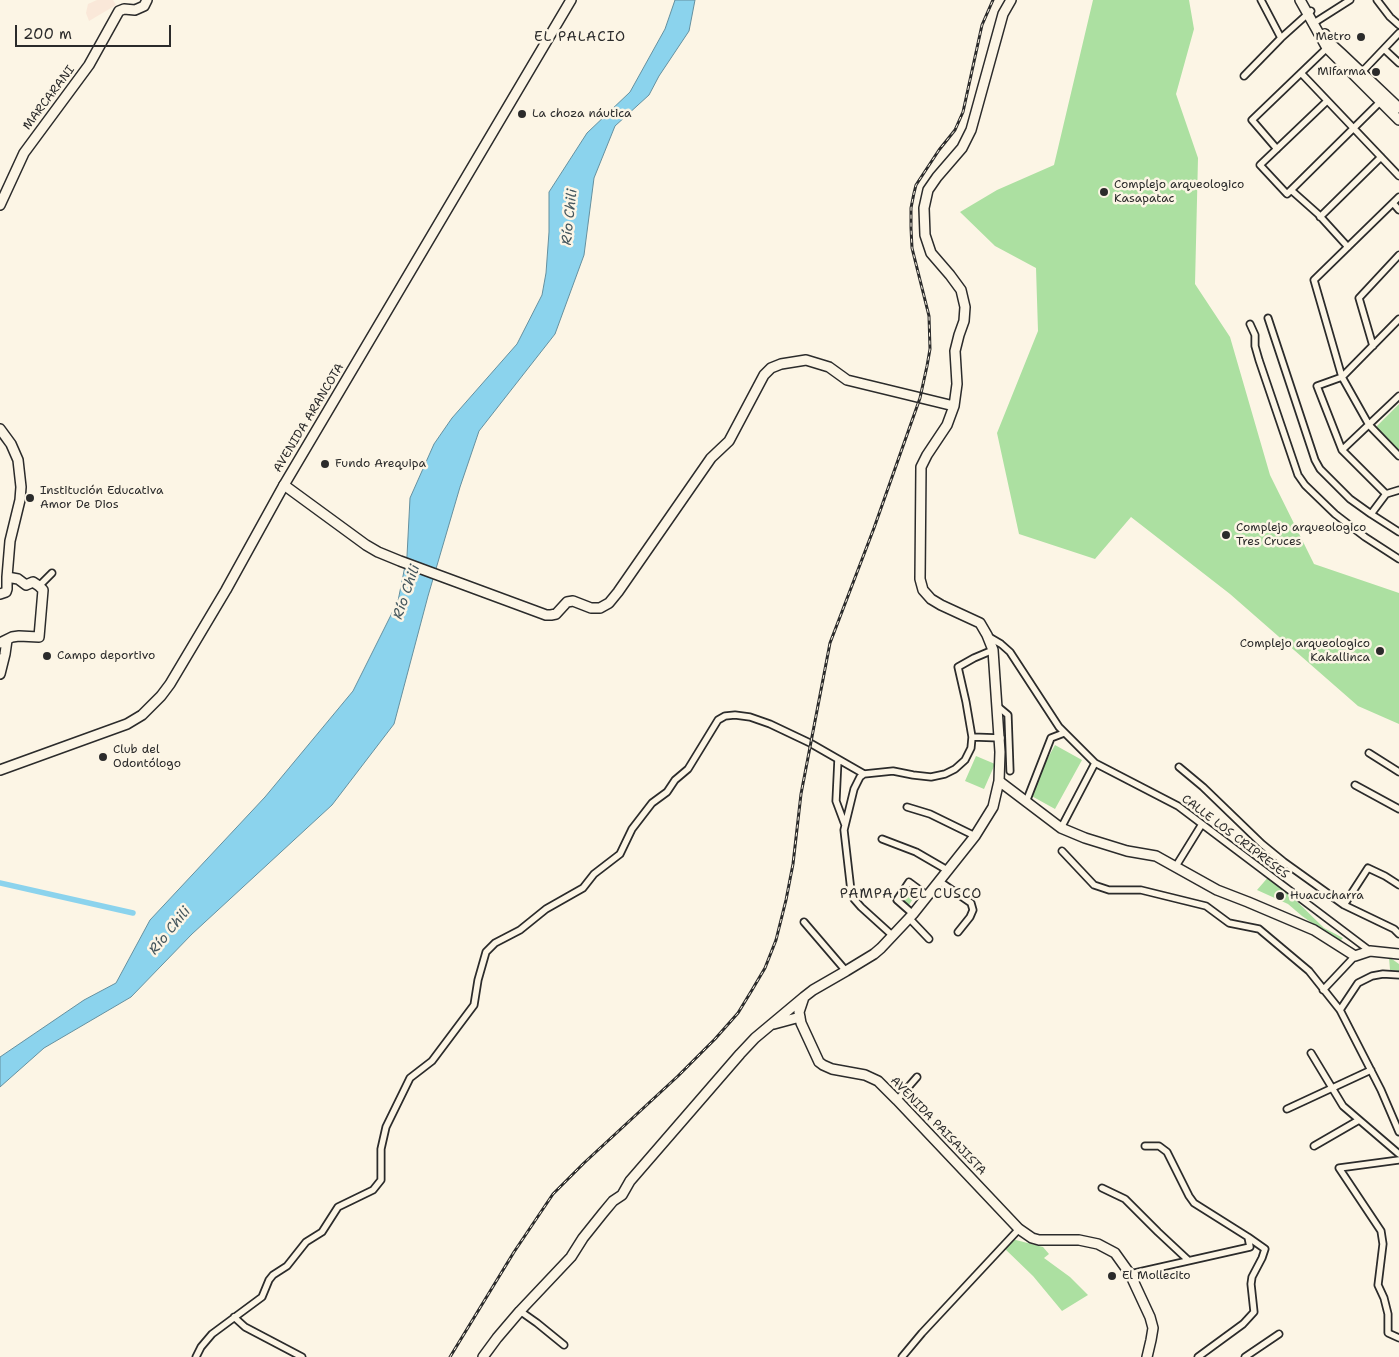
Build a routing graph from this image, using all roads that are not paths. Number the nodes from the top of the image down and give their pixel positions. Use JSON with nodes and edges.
{"nodes":[{"id":1,"x":147,"y":0,"type":"edge"},
{"id":2,"x":571,"y":0,"type":"edge"},
{"id":3,"x":1011,"y":0,"type":"edge"},
{"id":4,"x":1260,"y":0,"type":"edge"},
{"id":5,"x":1300,"y":0,"type":"edge"},
{"id":6,"x":1305,"y":0,"type":"edge"},
{"id":7,"x":1350,"y":0,"type":"edge"},
{"id":8,"x":1377,"y":0,"type":"edge"},
{"id":9,"x":1309,"y":12,"type":"junction"},
{"id":10,"x":1317,"y":21,"type":"junction"},
{"id":11,"x":1399,"y":25,"type":"edge"},
{"id":12,"x":1399,"y":33,"type":"edge"},
{"id":13,"x":1281,"y":38,"type":"junction"},
{"id":14,"x":1329,"y":46,"type":"junction"},
{"id":15,"x":1384,"y":49,"type":"junction"},
{"id":16,"x":1399,"y":63,"type":"edge"},
{"id":17,"x":1301,"y":73,"type":"junction"},
{"id":18,"x":1359,"y":75,"type":"junction"},
{"id":19,"x":1244,"y":76,"type":"dead end"},
{"id":20,"x":1383,"y":98,"type":"junction"},
{"id":21,"x":1327,"y":100,"type":"junction"},
{"id":22,"x":1399,"y":108,"type":"edge"},
{"id":23,"x":1399,"y":120,"type":"edge"},
{"id":24,"x":1354,"y":128,"type":"junction"},
{"id":25,"x":1277,"y":149,"type":"junction"},
{"id":26,"x":1381,"y":157,"type":"junction"},
{"id":27,"x":1399,"y":176,"type":"edge"},
{"id":28,"x":1289,"y":192,"type":"junction"},
{"id":29,"x":1399,"y":197,"type":"edge"},
{"id":30,"x":1393,"y":203,"type":"junction"},
{"id":31,"x":0,"y":205,"type":"edge"},
{"id":32,"x":1399,"y":210,"type":"edge"},
{"id":33,"x":1320,"y":217,"type":"junction"},
{"id":34,"x":1348,"y":247,"type":"junction"},
{"id":35,"x":1398,"y":257,"type":"edge"},
{"id":36,"x":1268,"y":318,"type":"dead end"},
{"id":37,"x":1399,"y":319,"type":"edge"},
{"id":38,"x":1250,"y":324,"type":"dead end"},
{"id":39,"x":1373,"y":346,"type":"junction"},
{"id":40,"x":1342,"y":377,"type":"junction"},
{"id":41,"x":1399,"y":396,"type":"edge"},
{"id":42,"x":954,"y":406,"type":"junction"},
{"id":43,"x":1369,"y":425,"type":"junction"},
{"id":44,"x":0,"y":429,"type":"edge"},
{"id":45,"x":1342,"y":450,"type":"junction"},
{"id":46,"x":1399,"y":456,"type":"edge"},
{"id":47,"x":284,"y":485,"type":"junction"},
{"id":48,"x":1399,"y":490,"type":"edge"},
{"id":49,"x":1386,"y":494,"type":"junction"},
{"id":50,"x":1371,"y":514,"type":"junction"},
{"id":51,"x":1399,"y":532,"type":"edge"},
{"id":52,"x":1399,"y":559,"type":"edge"},
{"id":53,"x":52,"y":573,"type":"dead end"},
{"id":54,"x":7,"y":577,"type":"junction"},
{"id":55,"x":39,"y":586,"type":"junction"},
{"id":56,"x":0,"y":594,"type":"edge"},
{"id":57,"x":987,"y":635,"type":"junction"},
{"id":58,"x":3,"y":642,"type":"edge"},
{"id":59,"x":992,"y":650,"type":"junction"},
{"id":60,"x":0,"y":674,"type":"edge"},
{"id":61,"x":1064,"y":733,"type":"junction"},
{"id":62,"x":972,"y":737,"type":"junction"},
{"id":63,"x":1004,"y":738,"type":"junction"},
{"id":64,"x":1369,"y":753,"type":"dead end"},
{"id":65,"x":838,"y":759,"type":"junction"},
{"id":66,"x":1095,"y":763,"type":"junction"},
{"id":67,"x":1179,"y":767,"type":"dead end"},
{"id":68,"x":0,"y":770,"type":"edge"},
{"id":69,"x":1010,"y":771,"type":"dead end"},
{"id":70,"x":1399,"y":772,"type":"edge"},
{"id":71,"x":864,"y":774,"type":"junction"},
{"id":72,"x":999,"y":781,"type":"junction"},
{"id":73,"x":1355,"y":786,"type":"dead end"},
{"id":74,"x":1013,"y":793,"type":"junction"},
{"id":75,"x":1026,"y":802,"type":"junction"},
{"id":76,"x":907,"y":807,"type":"dead end"},
{"id":77,"x":993,"y":807,"type":"junction"},
{"id":78,"x":1399,"y":809,"type":"edge"},
{"id":79,"x":1202,"y":824,"type":"junction"},
{"id":80,"x":845,"y":826,"type":"junction"},
{"id":81,"x":1061,"y":828,"type":"junction"},
{"id":82,"x":975,"y":836,"type":"junction"},
{"id":83,"x":882,"y":839,"type":"dead end"},
{"id":84,"x":1062,"y":851,"type":"dead end"},
{"id":85,"x":1176,"y":866,"type":"junction"},
{"id":86,"x":947,"y":870,"type":"junction"},
{"id":87,"x":939,"y":881,"type":"junction"},
{"id":88,"x":1399,"y":885,"type":"edge"},
{"id":89,"x":928,"y":896,"type":"junction"},
{"id":90,"x":1344,"y":905,"type":"junction"},
{"id":91,"x":911,"y":916,"type":"junction"},
{"id":92,"x":804,"y":922,"type":"dead end"},
{"id":93,"x":958,"y":932,"type":"dead end"},
{"id":94,"x":1399,"y":934,"type":"edge"},
{"id":95,"x":893,"y":936,"type":"junction"},
{"id":96,"x":929,"y":939,"type":"dead end"},
{"id":97,"x":1370,"y":951,"type":"junction"},
{"id":98,"x":1399,"y":954,"type":"edge"},
{"id":99,"x":1355,"y":956,"type":"junction"},
{"id":100,"x":846,"y":972,"type":"junction"},
{"id":101,"x":1399,"y":975,"type":"edge"},
{"id":102,"x":1323,"y":990,"type":"junction"},
{"id":103,"x":804,"y":997,"type":"junction"},
{"id":104,"x":1340,"y":1010,"type":"junction"},
{"id":105,"x":800,"y":1017,"type":"junction"},
{"id":106,"x":772,"y":1025,"type":"junction"},
{"id":107,"x":1311,"y":1053,"type":"dead end"},
{"id":108,"x":1371,"y":1070,"type":"junction"},
{"id":109,"x":917,"y":1077,"type":"dead end"},
{"id":110,"x":1332,"y":1087,"type":"junction"},
{"id":111,"x":897,"y":1100,"type":"junction"},
{"id":112,"x":1287,"y":1109,"type":"dead end"},
{"id":113,"x":1360,"y":1120,"type":"junction"},
{"id":114,"x":1399,"y":1132,"type":"edge"},
{"id":115,"x":1145,"y":1146,"type":"dead end"},
{"id":116,"x":1314,"y":1146,"type":"dead end"},
{"id":117,"x":1399,"y":1154,"type":"edge"},
{"id":118,"x":1399,"y":1160,"type":"edge"},
{"id":119,"x":1102,"y":1188,"type":"dead end"},
{"id":120,"x":1019,"y":1229,"type":"junction"},
{"id":121,"x":1248,"y":1238,"type":"junction"},
{"id":122,"x":1188,"y":1260,"type":"junction"},
{"id":123,"x":1130,"y":1274,"type":"junction"},
{"id":124,"x":520,"y":1311,"type":"junction"},
{"id":125,"x":234,"y":1318,"type":"junction"},
{"id":126,"x":1279,"y":1334,"type":"dead end"},
{"id":127,"x":1399,"y":1338,"type":"edge"},
{"id":128,"x":564,"y":1345,"type":"dead end"},
{"id":129,"x":196,"y":1357,"type":"edge"},
{"id":130,"x":302,"y":1357,"type":"edge"},
{"id":131,"x":484,"y":1357,"type":"edge"},
{"id":132,"x":902,"y":1357,"type":"edge"},
{"id":133,"x":1147,"y":1357,"type":"edge"},
{"id":134,"x":1198,"y":1357,"type":"edge"},
{"id":135,"x":1245,"y":1357,"type":"edge"}],
"edges":[{"from":1,"to":31,"type":"main road","name":"MARCARANI"},
{"from":2,"to":47,"type":"main road","name":"AVENIDA ARANCOTA"},
{"from":3,"to":42,"type":"main road"},
{"from":4,"to":13,"type":"street"},
{"from":5,"to":9,"type":"main road"},
{"from":6,"to":9,"type":"main road"},
{"from":7,"to":10,"type":"street"},
{"from":8,"to":11,"type":"street"},
{"from":9,"to":10,"type":"main road"},
{"from":9,"to":13,"type":"street"},
{"from":9,"to":14,"type":"main road"},
{"from":10,"to":14,"type":"main road"},
{"from":12,"to":15,"type":"street"},
{"from":13,"to":19,"type":"street"},
{"from":14,"to":17,"type":"street"},
{"from":14,"to":18,"type":"main road"},
{"from":15,"to":16,"type":"street"},
{"from":15,"to":18,"type":"street"},
{"from":17,"to":21,"type":"street"},
{"from":17,"to":25,"type":"street"},
{"from":18,"to":20,"type":"main road"},
{"from":20,"to":22,"type":"main road"},
{"from":20,"to":23,"type":"main road"},
{"from":20,"to":24,"type":"street"},
{"from":21,"to":24,"type":"street"},
{"from":21,"to":25,"type":"street"},
{"from":24,"to":26,"type":"street"},
{"from":24,"to":28,"type":"street"},
{"from":25,"to":28,"type":"street"},
{"from":26,"to":27,"type":"street"},
{"from":26,"to":33,"type":"street"},
{"from":28,"to":33,"type":"street"},
{"from":29,"to":30,"type":"street"},
{"from":30,"to":32,"type":"street"},
{"from":30,"to":34,"type":"street"},
{"from":33,"to":34,"type":"street"},
{"from":34,"to":40,"type":"street"},
{"from":35,"to":39,"type":"street"},
{"from":36,"to":50,"type":"street"},
{"from":37,"to":39,"type":"street"},
{"from":38,"to":52,"type":"street"},
{"from":39,"to":40,"type":"street"},
{"from":40,"to":43,"type":"street"},
{"from":40,"to":45,"type":"street"},
{"from":41,"to":43,"type":"street"},
{"from":42,"to":47,"type":"main road"},
{"from":42,"to":57,"type":"main road"},
{"from":43,"to":45,"type":"street"},
{"from":43,"to":46,"type":"street"},
{"from":44,"to":54,"type":"main road"},
{"from":45,"to":49,"type":"street"},
{"from":47,"to":68,"type":"main road","name":"AVENIDA ARANCOTA"},
{"from":48,"to":49,"type":"street"},
{"from":49,"to":50,"type":"street"},
{"from":50,"to":51,"type":"street"},
{"from":53,"to":55,"type":"street"},
{"from":54,"to":55,"type":"main road"},
{"from":54,"to":56,"type":"main road"},
{"from":55,"to":58,"type":"main road"},
{"from":57,"to":59,"type":"main road"},
{"from":57,"to":61,"type":"street","name":"CALLE LOS CRIPRESES"},
{"from":58,"to":60,"type":"main road"},
{"from":59,"to":62,"type":"street"},
{"from":59,"to":63,"type":"main road"},
{"from":61,"to":66,"type":"street","name":"CALLE LOS CRIPRESES"},
{"from":61,"to":75,"type":"street"},
{"from":62,"to":63,"type":"street"},
{"from":62,"to":71,"type":"street"},
{"from":63,"to":69,"type":"street"},
{"from":63,"to":72,"type":"main road"},
{"from":64,"to":70,"type":"street"},
{"from":65,"to":71,"type":"street"},
{"from":65,"to":80,"type":"street"},
{"from":65,"to":125,"type":"street"},
{"from":66,"to":79,"type":"street","name":"CALLE LOS CRIPRESES"},
{"from":66,"to":81,"type":"street"},
{"from":67,"to":90,"type":"street"},
{"from":71,"to":80,"type":"street"},
{"from":72,"to":74,"type":"main road"},
{"from":72,"to":77,"type":"main road"},
{"from":73,"to":78,"type":"street"},
{"from":74,"to":75,"type":"main road"},
{"from":74,"to":77,"type":"main road"},
{"from":75,"to":81,"type":"main road"},
{"from":76,"to":82,"type":"street"},
{"from":77,"to":82,"type":"main road"},
{"from":79,"to":85,"type":"street"},
{"from":79,"to":97,"type":"street","name":"CALLE LOS CRIPRESES"},
{"from":80,"to":95,"type":"street"},
{"from":81,"to":85,"type":"main road"},
{"from":82,"to":86,"type":"main road"},
{"from":83,"to":86,"type":"street"},
{"from":84,"to":102,"type":"street"},
{"from":85,"to":99,"type":"main road"},
{"from":86,"to":87,"type":"main road"},
{"from":87,"to":89,"type":"main road"},
{"from":87,"to":93,"type":"street"},
{"from":88,"to":90,"type":"street"},
{"from":89,"to":91,"type":"main road"},
{"from":89,"to":91,"type":"street"},
{"from":90,"to":94,"type":"street"},
{"from":91,"to":95,"type":"main road"},
{"from":91,"to":96,"type":"street"},
{"from":92,"to":100,"type":"street"},
{"from":95,"to":100,"type":"main road"},
{"from":97,"to":98,"type":"main road"},
{"from":97,"to":99,"type":"main road"},
{"from":99,"to":102,"type":"street"},
{"from":100,"to":103,"type":"main road"},
{"from":101,"to":104,"type":"street"},
{"from":102,"to":104,"type":"street"},
{"from":103,"to":105,"type":"main road"},
{"from":103,"to":106,"type":"main road"},
{"from":104,"to":108,"type":"street"},
{"from":105,"to":106,"type":"main road"},
{"from":105,"to":111,"type":"main road","name":"AVENIDA PAISAJISTA"},
{"from":106,"to":124,"type":"main road"},
{"from":107,"to":110,"type":"street"},
{"from":108,"to":110,"type":"street"},
{"from":108,"to":114,"type":"street"},
{"from":109,"to":111,"type":"street"},
{"from":110,"to":112,"type":"street"},
{"from":110,"to":113,"type":"street"},
{"from":111,"to":120,"type":"main road","name":"AVENIDA PAISAJISTA"},
{"from":113,"to":116,"type":"street"},
{"from":113,"to":117,"type":"street"},
{"from":115,"to":121,"type":"street"},
{"from":118,"to":127,"type":"street"},
{"from":119,"to":122,"type":"street"},
{"from":120,"to":123,"type":"main road","name":"AVENIDA PAISAJISTA"},
{"from":120,"to":132,"type":"street"},
{"from":121,"to":122,"type":"street"},
{"from":121,"to":134,"type":"street"},
{"from":122,"to":123,"type":"street"},
{"from":123,"to":133,"type":"main road","name":"AVENIDA PAISAJISTA"},
{"from":124,"to":128,"type":"street"},
{"from":124,"to":131,"type":"main road"},
{"from":125,"to":129,"type":"street"},
{"from":125,"to":130,"type":"street"},
{"from":126,"to":135,"type":"street"}]}
